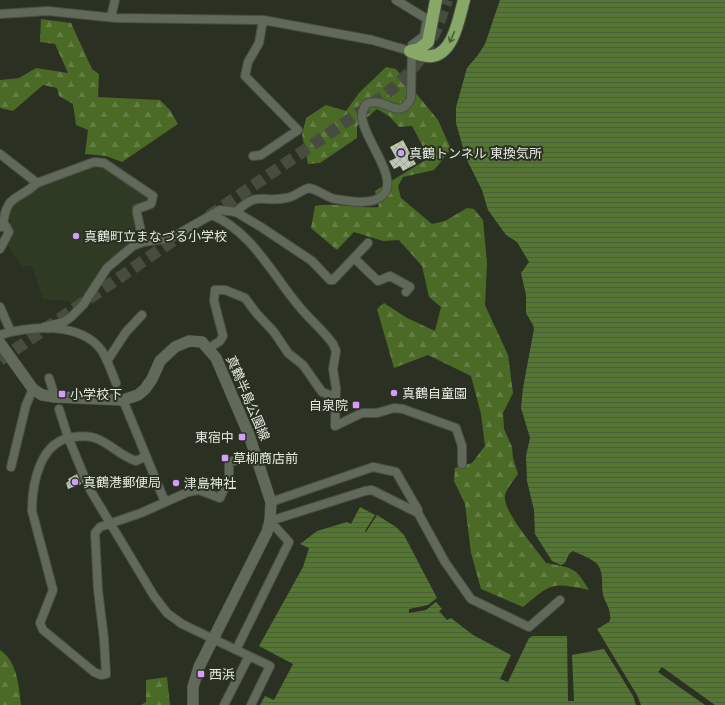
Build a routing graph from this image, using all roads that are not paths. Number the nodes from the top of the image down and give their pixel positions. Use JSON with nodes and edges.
{"nodes":[{"id":1,"x":115,"y":0,"type":"edge"},
{"id":2,"x":396,"y":0,"type":"edge"},
{"id":3,"x":436,"y":0,"type":"edge"},
{"id":4,"x":464,"y":0,"type":"edge"},
{"id":5,"x":0,"y":14,"type":"edge"},
{"id":6,"x":111,"y":17,"type":"junction"},
{"id":7,"x":263,"y":20,"type":"junction"},
{"id":8,"x":410,"y":52,"type":"junction"},
{"id":9,"x":0,"y":154,"type":"edge"},
{"id":10,"x":253,"y":156,"type":"dead end"},
{"id":11,"x":37,"y":183,"type":"junction"},
{"id":12,"x":236,"y":212,"type":"junction"},
{"id":13,"x":212,"y":215,"type":"junction"},
{"id":14,"x":2,"y":226,"type":"edge"},
{"id":15,"x":143,"y":242,"type":"junction"},
{"id":16,"x":368,"y":242,"type":"dead end"},
{"id":17,"x":0,"y":249,"type":"edge"},
{"id":18,"x":354,"y":258,"type":"junction"},
{"id":19,"x":406,"y":292,"type":"dead end"},
{"id":20,"x":0,"y":307,"type":"edge"},
{"id":21,"x":142,"y":315,"type":"dead end"},
{"id":22,"x":44,"y":327,"type":"junction"},
{"id":23,"x":11,"y":332,"type":"junction"},
{"id":24,"x":0,"y":335,"type":"edge"},
{"id":25,"x":0,"y":343,"type":"edge"},
{"id":26,"x":209,"y":348,"type":"junction"},
{"id":27,"x":107,"y":361,"type":"junction"},
{"id":28,"x":49,"y":378,"type":"dead end"},
{"id":29,"x":116,"y":383,"type":"dead end"},
{"id":30,"x":33,"y":389,"type":"junction"},
{"id":31,"x":335,"y":397,"type":"junction"},
{"id":32,"x":55,"y":398,"type":"junction"},
{"id":33,"x":123,"y":400,"type":"junction"},
{"id":34,"x":59,"y":409,"type":"dead end"},
{"id":35,"x":68,"y":438,"type":"junction"},
{"id":36,"x":146,"y":456,"type":"junction"},
{"id":37,"x":256,"y":456,"type":"junction"},
{"id":38,"x":462,"y":464,"type":"dead end"},
{"id":39,"x":12,"y":467,"type":"dead end"},
{"id":40,"x":165,"y":502,"type":"junction"},
{"id":41,"x":271,"y":502,"type":"junction"},
{"id":42,"x":418,"y":513,"type":"junction"},
{"id":43,"x":270,"y":521,"type":"junction"},
{"id":44,"x":110,"y":524,"type":"junction"},
{"id":45,"x":560,"y":600,"type":"dead end"},
{"id":46,"x":212,"y":639,"type":"junction"},
{"id":47,"x":236,"y":650,"type":"junction"},
{"id":48,"x":249,"y":656,"type":"junction"},
{"id":49,"x":193,"y":705,"type":"edge"},
{"id":50,"x":224,"y":705,"type":"edge"},
{"id":51,"x":251,"y":705,"type":"edge"}],
"edges":[{"from":1,"to":6,"type":"street"},
{"from":2,"to":8,"type":"street"},
{"from":3,"to":8,"type":"highway"},
{"from":4,"to":8,"type":"highway","one_way":true},
{"from":5,"to":6,"type":"street"},
{"from":6,"to":7,"type":"street"},
{"from":7,"to":8,"type":"street"},
{"from":7,"to":10,"type":"street"},
{"from":8,"to":12,"type":"street"},
{"from":9,"to":11,"type":"street"},
{"from":11,"to":14,"type":"street"},
{"from":11,"to":15,"type":"street"},
{"from":12,"to":13,"type":"street"},
{"from":12,"to":18,"type":"street"},
{"from":13,"to":15,"type":"street"},
{"from":13,"to":31,"type":"street"},
{"from":14,"to":17,"type":"street"},
{"from":15,"to":22,"type":"street"},
{"from":16,"to":18,"type":"street"},
{"from":18,"to":19,"type":"street"},
{"from":20,"to":23,"type":"street"},
{"from":21,"to":27,"type":"street"},
{"from":22,"to":23,"type":"street"},
{"from":22,"to":27,"type":"street"},
{"from":23,"to":24,"type":"street"},
{"from":25,"to":30,"type":"main road"},
{"from":26,"to":31,"type":"street"},
{"from":26,"to":33,"type":"main road","name":"真鶴半島公園線"},
{"from":26,"to":37,"type":"main road","name":"真鶴半島公園線"},
{"from":27,"to":29,"type":"street"},
{"from":28,"to":32,"type":"street"},
{"from":30,"to":32,"type":"main road","name":"真鶴半島公園線"},
{"from":30,"to":39,"type":"street"},
{"from":31,"to":38,"type":"street"},
{"from":32,"to":33,"type":"main road","name":"真鶴半島公園線"},
{"from":33,"to":36,"type":"street"},
{"from":34,"to":35,"type":"street"},
{"from":35,"to":36,"type":"street"},
{"from":35,"to":44,"type":"street"},
{"from":35,"to":44,"type":"street"},
{"from":36,"to":40,"type":"street"},
{"from":37,"to":40,"type":"street"},
{"from":37,"to":41,"type":"main road","name":"真鶴半島公園線"},
{"from":40,"to":44,"type":"street"},
{"from":41,"to":42,"type":"street"},
{"from":41,"to":43,"type":"main road","name":"真鶴半島公園線"},
{"from":42,"to":43,"type":"street"},
{"from":42,"to":45,"type":"street"},
{"from":43,"to":46,"type":"main road","name":"真鶴半島公園線"},
{"from":43,"to":47,"type":"street"},
{"from":44,"to":46,"type":"street"},
{"from":46,"to":47,"type":"street"},
{"from":46,"to":49,"type":"main road","name":"真鶴半島公園線"},
{"from":47,"to":48,"type":"street"},
{"from":48,"to":50,"type":"street"},
{"from":48,"to":51,"type":"street"}]}
